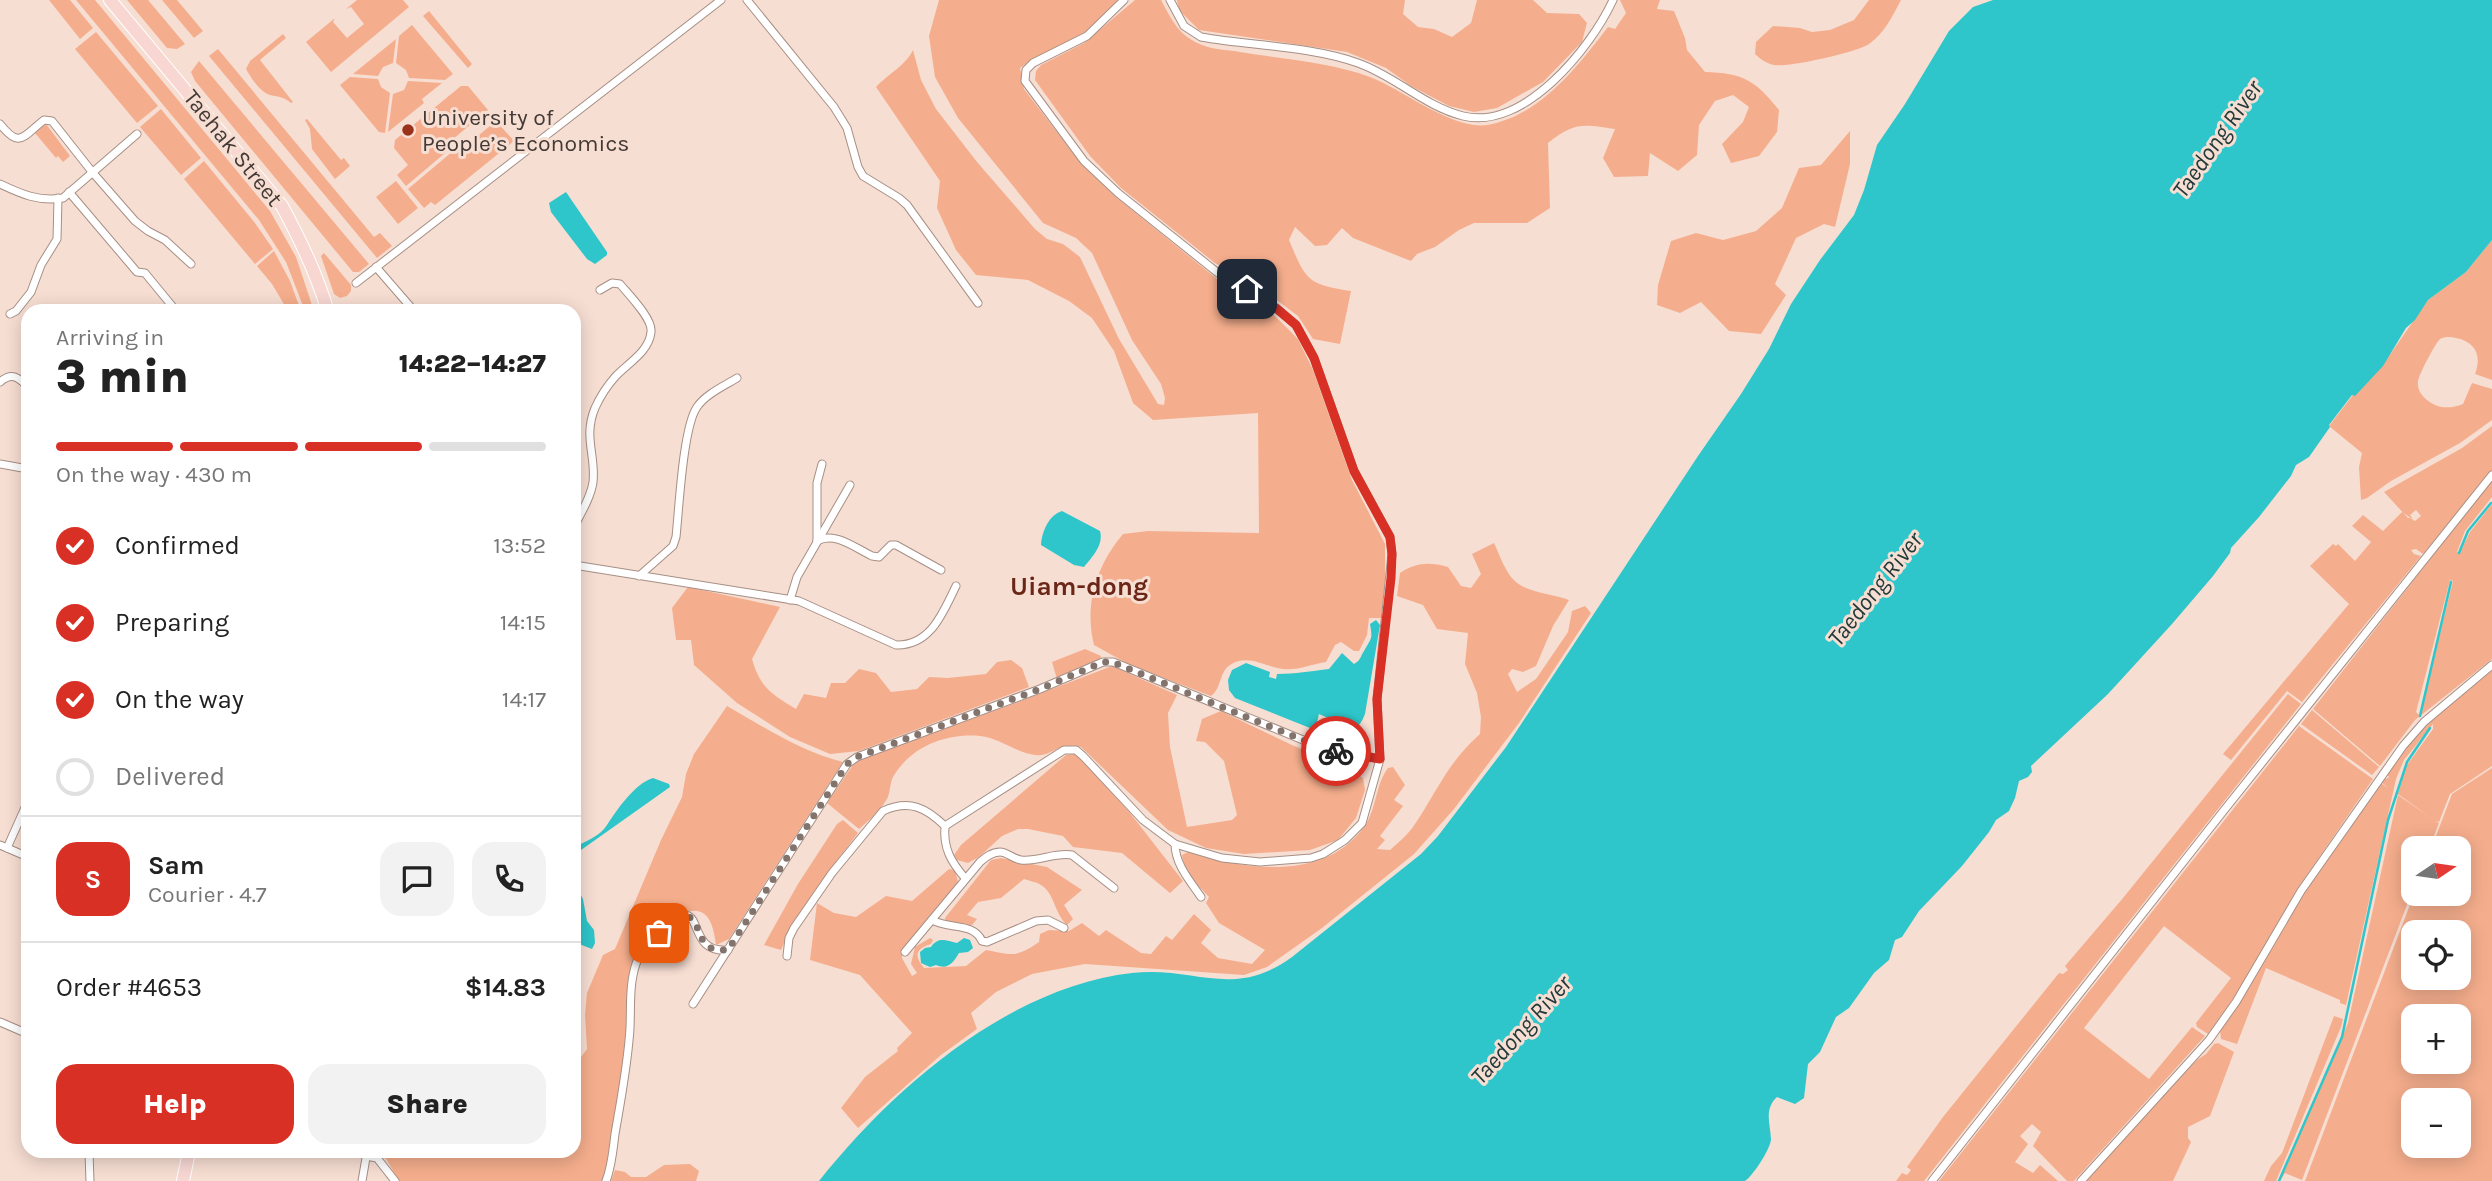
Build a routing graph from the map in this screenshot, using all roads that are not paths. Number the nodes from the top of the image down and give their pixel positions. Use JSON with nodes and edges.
{"nodes":[{"id":1,"x":110,"y":0,"type":"edge"},
{"id":2,"x":721,"y":0,"type":"edge"},
{"id":3,"x":747,"y":0,"type":"edge"},
{"id":4,"x":1124,"y":0,"type":"edge"},
{"id":5,"x":1170,"y":0,"type":"edge"},
{"id":6,"x":1613,"y":0,"type":"edge"},
{"id":7,"x":0,"y":124,"type":"edge"},
{"id":8,"x":137,"y":134,"type":"dead end"},
{"id":9,"x":93,"y":173,"type":"junction"},
{"id":10,"x":0,"y":184,"type":"edge"},
{"id":11,"x":69,"y":192,"type":"junction"},
{"id":12,"x":58,"y":198,"type":"junction"},
{"id":13,"x":191,"y":264,"type":"dead end"},
{"id":14,"x":376,"y":267,"type":"junction"},
{"id":15,"x":356,"y":283,"type":"dead end"},
{"id":16,"x":600,"y":290,"type":"dead end"},
{"id":17,"x":978,"y":303,"type":"dead end"},
{"id":18,"x":22,"y":304,"type":"edge"},
{"id":19,"x":170,"y":304,"type":"edge"},
{"id":20,"x":326,"y":304,"type":"edge"},
{"id":21,"x":408,"y":304,"type":"edge"},
{"id":22,"x":21,"y":305,"type":"edge"},
{"id":23,"x":10,"y":314,"type":"dead end"},
{"id":24,"x":737,"y":378,"type":"dead end"},
{"id":25,"x":21,"y":380,"type":"edge"},
{"id":26,"x":0,"y":382,"type":"edge"},
{"id":27,"x":0,"y":464,"type":"edge"},
{"id":28,"x":822,"y":464,"type":"dead end"},
{"id":29,"x":21,"y":468,"type":"edge"},
{"id":30,"x":2492,"y":475,"type":"edge"},
{"id":31,"x":850,"y":485,"type":"dead end"},
{"id":32,"x":581,"y":510,"type":"edge"},
{"id":33,"x":817,"y":541,"type":"junction"},
{"id":34,"x":581,"y":566,"type":"edge"},
{"id":35,"x":941,"y":570,"type":"dead end"},
{"id":36,"x":639,"y":576,"type":"junction"},
{"id":37,"x":957,"y":586,"type":"dead end"},
{"id":38,"x":790,"y":600,"type":"junction"},
{"id":39,"x":2492,"y":665,"type":"edge"},
{"id":40,"x":1380,"y":759,"type":"junction"},
{"id":41,"x":21,"y":814,"type":"edge"},
{"id":42,"x":945,"y":826,"type":"junction"},
{"id":43,"x":1175,"y":844,"type":"junction"},
{"id":44,"x":4,"y":846,"type":"edge"},
{"id":45,"x":21,"y":853,"type":"edge"},
{"id":46,"x":965,"y":878,"type":"junction"},
{"id":47,"x":1114,"y":888,"type":"dead end"},
{"id":48,"x":1201,"y":897,"type":"dead end"},
{"id":49,"x":932,"y":920,"type":"junction"},
{"id":50,"x":1065,"y":928,"type":"dead end"},
{"id":51,"x":728,"y":950,"type":"junction"},
{"id":52,"x":905,"y":952,"type":"dead end"},
{"id":53,"x":787,"y":956,"type":"dead end"},
{"id":54,"x":693,"y":1004,"type":"dead end"},
{"id":55,"x":0,"y":1022,"type":"edge"},
{"id":56,"x":21,"y":1031,"type":"edge"},
{"id":57,"x":89,"y":1158,"type":"edge"},
{"id":58,"x":188,"y":1158,"type":"edge"},
{"id":59,"x":366,"y":1158,"type":"edge"},
{"id":60,"x":377,"y":1158,"type":"edge"},
{"id":61,"x":90,"y":1181,"type":"edge"},
{"id":62,"x":183,"y":1181,"type":"edge"},
{"id":63,"x":362,"y":1181,"type":"edge"},
{"id":64,"x":395,"y":1181,"type":"edge"},
{"id":65,"x":606,"y":1181,"type":"edge"},
{"id":66,"x":1932,"y":1181,"type":"edge"},
{"id":67,"x":2081,"y":1181,"type":"edge"}],
"edges":[{"from":1,"to":20,"type":"main road","name":"Taehak Street"},
{"from":2,"to":14,"type":"street"},
{"from":3,"to":17,"type":"street"},
{"from":4,"to":40,"type":"street"},
{"from":5,"to":6,"type":"street"},
{"from":7,"to":9,"type":"street"},
{"from":8,"to":9,"type":"street"},
{"from":9,"to":11,"type":"street"},
{"from":9,"to":13,"type":"street"},
{"from":10,"to":12,"type":"street"},
{"from":11,"to":12,"type":"street"},
{"from":11,"to":19,"type":"street"},
{"from":12,"to":18,"type":"street"},
{"from":14,"to":15,"type":"street"},
{"from":14,"to":21,"type":"street"},
{"from":16,"to":32,"type":"street"},
{"from":22,"to":23,"type":"street"},
{"from":24,"to":36,"type":"street"},
{"from":25,"to":26,"type":"street"},
{"from":27,"to":29,"type":"street"},
{"from":28,"to":33,"type":"street"},
{"from":30,"to":66,"type":"street"},
{"from":31,"to":33,"type":"street"},
{"from":33,"to":35,"type":"street"},
{"from":33,"to":38,"type":"street"},
{"from":34,"to":36,"type":"street"},
{"from":36,"to":38,"type":"street"},
{"from":37,"to":38,"type":"street"},
{"from":39,"to":67,"type":"street"},
{"from":40,"to":43,"type":"street"},
{"from":40,"to":51,"type":"street"},
{"from":41,"to":44,"type":"street"},
{"from":42,"to":43,"type":"street"},
{"from":42,"to":46,"type":"street"},
{"from":42,"to":53,"type":"street"},
{"from":43,"to":48,"type":"street"},
{"from":44,"to":45,"type":"street"},
{"from":46,"to":47,"type":"street"},
{"from":46,"to":49,"type":"street"},
{"from":49,"to":50,"type":"street"},
{"from":49,"to":52,"type":"street"},
{"from":51,"to":54,"type":"street"},
{"from":51,"to":65,"type":"street"},
{"from":55,"to":56,"type":"street"},
{"from":57,"to":61,"type":"street"},
{"from":58,"to":62,"type":"main road"},
{"from":59,"to":63,"type":"street"},
{"from":60,"to":64,"type":"street"}]}
